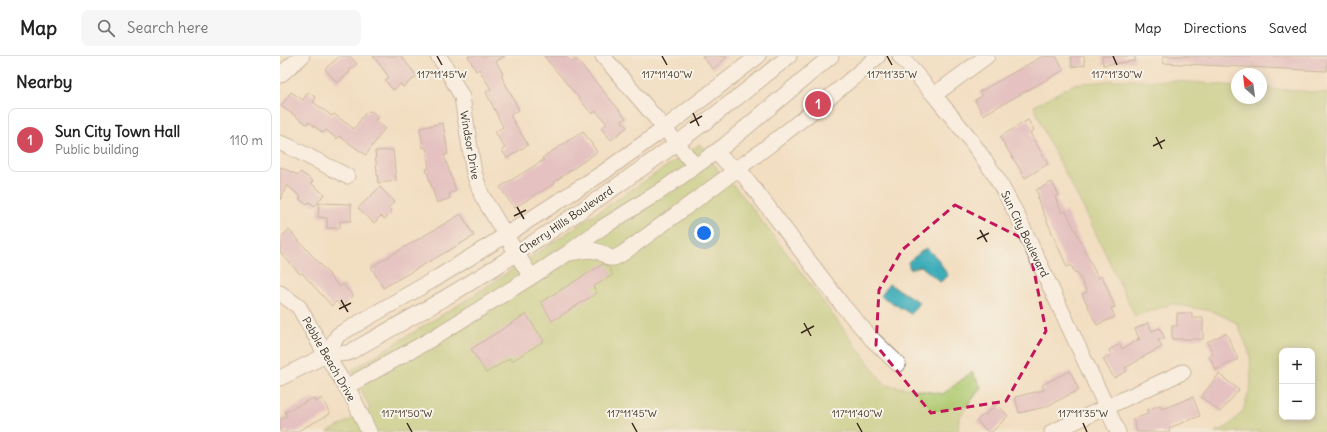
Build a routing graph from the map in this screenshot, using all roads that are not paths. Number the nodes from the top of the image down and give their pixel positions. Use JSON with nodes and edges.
{"nodes":[{"id":1,"x":302,"y":56,"type":"edge"},
{"id":2,"x":438,"y":56,"type":"edge"},
{"id":3,"x":603,"y":56,"type":"edge"},
{"id":4,"x":758,"y":56,"type":"edge"},
{"id":5,"x":789,"y":56,"type":"edge"},
{"id":6,"x":832,"y":56,"type":"edge"},
{"id":7,"x":900,"y":56,"type":"edge"},
{"id":8,"x":987,"y":56,"type":"edge"},
{"id":9,"x":872,"y":58,"type":"edge"},
{"id":10,"x":280,"y":75,"type":"edge"},
{"id":11,"x":934,"y":95,"type":"junction"},
{"id":12,"x":665,"y":128,"type":"junction"},
{"id":13,"x":280,"y":143,"type":"edge"},
{"id":14,"x":677,"y":143,"type":"junction"},
{"id":15,"x":715,"y":152,"type":"junction"},
{"id":16,"x":695,"y":166,"type":"junction"},
{"id":17,"x":739,"y":169,"type":"junction"},
{"id":18,"x":347,"y":176,"type":"dead end"},
{"id":19,"x":608,"y":223,"type":"junction"},
{"id":20,"x":506,"y":235,"type":"junction"},
{"id":21,"x":601,"y":252,"type":"junction"},
{"id":22,"x":568,"y":253,"type":"junction"},
{"id":23,"x":517,"y":254,"type":"junction"},
{"id":24,"x":531,"y":277,"type":"junction"},
{"id":25,"x":280,"y":293,"type":"edge"},
{"id":26,"x":326,"y":355,"type":"junction"},
{"id":27,"x":898,"y":364,"type":"dead end"},
{"id":28,"x":1183,"y":372,"type":"dead end"},
{"id":29,"x":280,"y":378,"type":"edge"},
{"id":30,"x":346,"y":387,"type":"junction"},
{"id":31,"x":1107,"y":407,"type":"junction"},
{"id":32,"x":369,"y":432,"type":"edge"},
{"id":33,"x":1052,"y":432,"type":"edge"},
{"id":34,"x":1118,"y":432,"type":"edge"}],
"edges":[{"from":1,"to":10,"type":"street"},
{"from":2,"to":20,"type":"street","name":"Windsor Drive"},
{"from":3,"to":12,"type":"street"},
{"from":4,"to":12,"type":"street","name":"Cherry Hills Boulevard"},
{"from":5,"to":14,"type":"street","name":"Cherry Hills Boulevard"},
{"from":6,"to":15,"type":"street"},
{"from":7,"to":11,"type":"street","name":"Sun City Boulevard"},
{"from":8,"to":11,"type":"street"},
{"from":9,"to":17,"type":"street"},
{"from":11,"to":31,"type":"street","name":"Sun City Boulevard"},
{"from":12,"to":14,"type":"street"},
{"from":12,"to":20,"type":"street","name":"Cherry Hills Boulevard"},
{"from":13,"to":18,"type":"street"},
{"from":14,"to":16,"type":"street"},
{"from":14,"to":23,"type":"street","name":"Cherry Hills Boulevard"},
{"from":15,"to":16,"type":"street"},
{"from":15,"to":17,"type":"street"},
{"from":16,"to":19,"type":"street"},
{"from":17,"to":21,"type":"street"},
{"from":17,"to":27,"type":"street"},
{"from":19,"to":21,"type":"street"},
{"from":19,"to":22,"type":"street"},
{"from":20,"to":23,"type":"street","name":"Windsor Drive"},
{"from":20,"to":26,"type":"street","name":"Cherry Hills Boulevard"},
{"from":21,"to":22,"type":"street"},
{"from":22,"to":24,"type":"street"},
{"from":23,"to":24,"type":"street","name":"Windsor Drive"},
{"from":23,"to":26,"type":"street","name":"Cherry Hills Boulevard"},
{"from":24,"to":30,"type":"street"},
{"from":25,"to":26,"type":"street","name":"Pebble Beach Drive"},
{"from":26,"to":29,"type":"street","name":"Cherry Hills Boulevard"},
{"from":26,"to":30,"type":"street","name":"Pebble Beach Drive"},
{"from":28,"to":31,"type":"street"},
{"from":30,"to":32,"type":"street","name":"Pebble Beach Drive"},
{"from":31,"to":33,"type":"street"},
{"from":31,"to":34,"type":"street","name":"Sun City Boulevard"}]}
